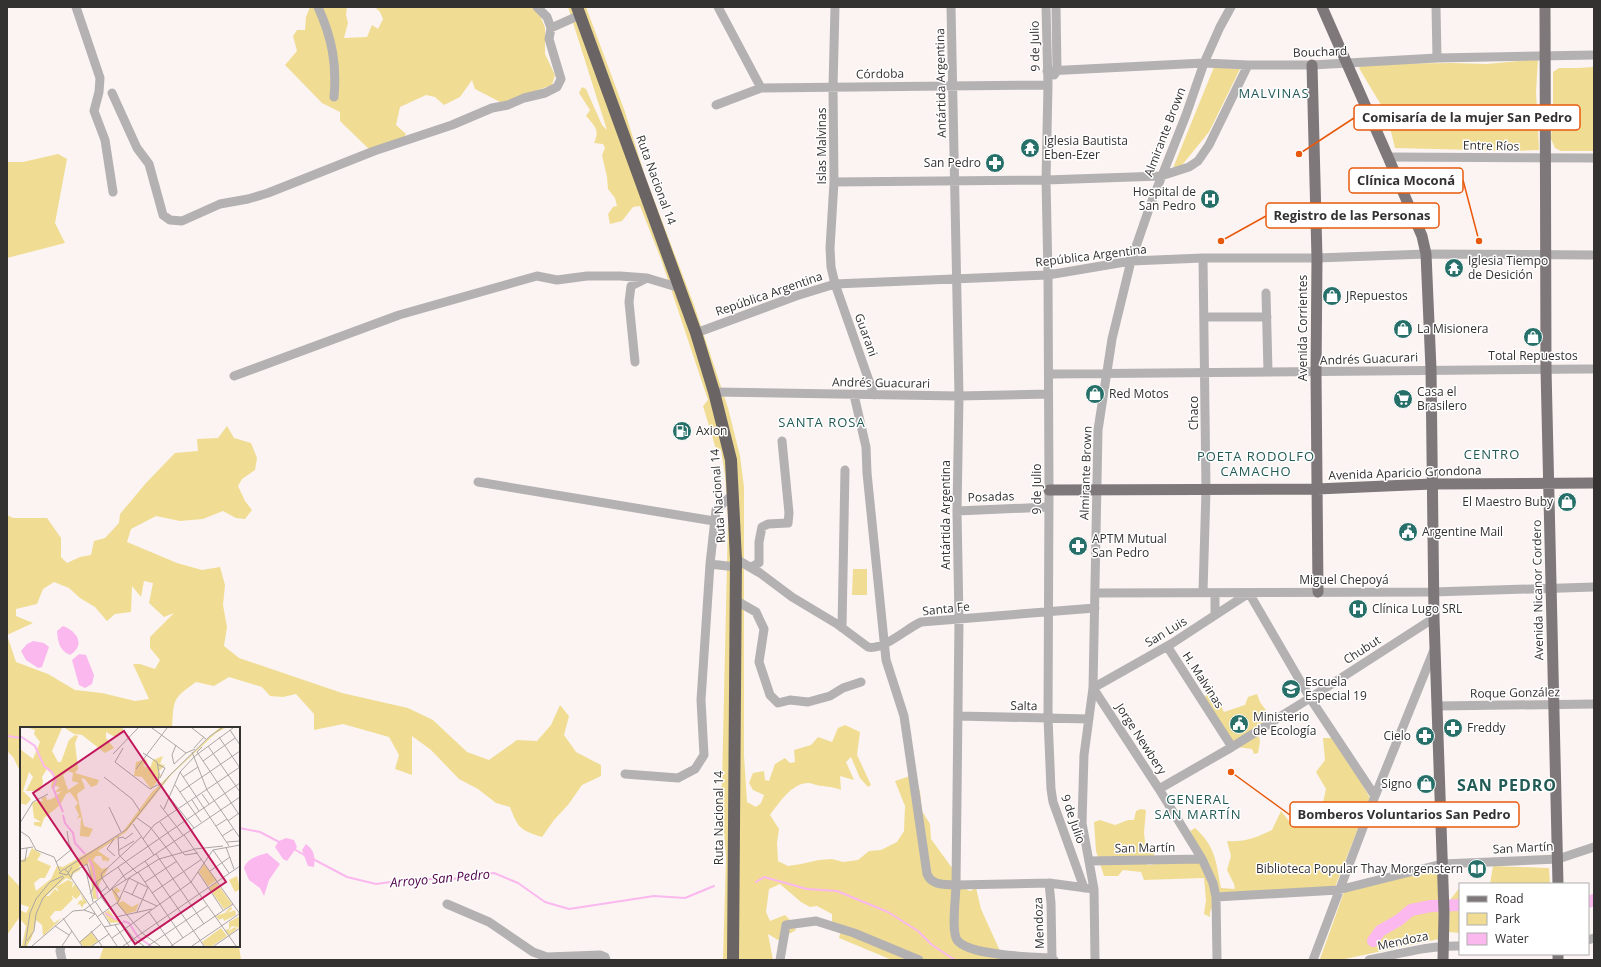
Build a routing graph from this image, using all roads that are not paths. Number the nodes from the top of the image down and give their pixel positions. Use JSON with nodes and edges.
{"nodes":[{"id":1,"x":76,"y":7,"type":"edge"},
{"id":2,"x":318,"y":7,"type":"edge"},
{"id":3,"x":537,"y":7,"type":"edge"},
{"id":4,"x":718,"y":7,"type":"edge"},
{"id":5,"x":835,"y":7,"type":"edge"},
{"id":6,"x":951,"y":7,"type":"edge"},
{"id":7,"x":1046,"y":7,"type":"edge"},
{"id":8,"x":1056,"y":7,"type":"edge"},
{"id":9,"x":1231,"y":7,"type":"edge"},
{"id":10,"x":1322,"y":7,"type":"edge"},
{"id":11,"x":1436,"y":7,"type":"edge"},
{"id":12,"x":1545,"y":7,"type":"edge"},
{"id":13,"x":579,"y":11,"type":"edge"},
{"id":14,"x":552,"y":28,"type":"junction"},
{"id":15,"x":1545,"y":55,"type":"junction"},
{"id":16,"x":1594,"y":55,"type":"edge"},
{"id":17,"x":1437,"y":58,"type":"junction"},
{"id":18,"x":1204,"y":63,"type":"junction"},
{"id":19,"x":1348,"y":64,"type":"junction"},
{"id":20,"x":1248,"y":65,"type":"junction"},
{"id":21,"x":1312,"y":65,"type":"junction"},
{"id":22,"x":1052,"y":71,"type":"junction"},
{"id":23,"x":953,"y":85,"type":"junction"},
{"id":24,"x":1048,"y":85,"type":"junction"},
{"id":25,"x":833,"y":87,"type":"junction"},
{"id":26,"x":761,"y":88,"type":"junction"},
{"id":27,"x":112,"y":93,"type":"dead end"},
{"id":28,"x":334,"y":97,"type":"dead end"},
{"id":29,"x":716,"y":106,"type":"dead end"},
{"id":30,"x":1388,"y":157,"type":"junction"},
{"id":31,"x":1545,"y":158,"type":"junction"},
{"id":32,"x":1594,"y":158,"type":"edge"},
{"id":33,"x":1161,"y":176,"type":"junction"},
{"id":34,"x":1046,"y":180,"type":"junction"},
{"id":35,"x":954,"y":181,"type":"junction"},
{"id":36,"x":834,"y":182,"type":"junction"},
{"id":37,"x":113,"y":192,"type":"dead end"},
{"id":38,"x":1426,"y":254,"type":"junction"},
{"id":39,"x":1594,"y":255,"type":"edge"},
{"id":40,"x":1546,"y":256,"type":"junction"},
{"id":41,"x":1203,"y":258,"type":"junction"},
{"id":42,"x":1317,"y":258,"type":"junction"},
{"id":43,"x":1131,"y":261,"type":"junction"},
{"id":44,"x":1048,"y":275,"type":"junction"},
{"id":45,"x":647,"y":278,"type":"junction"},
{"id":46,"x":956,"y":279,"type":"junction"},
{"id":47,"x":835,"y":284,"type":"junction"},
{"id":48,"x":680,"y":288,"type":"junction"},
{"id":49,"x":1266,"y":293,"type":"dead end"},
{"id":50,"x":1204,"y":317,"type":"junction"},
{"id":51,"x":1266,"y":317,"type":"junction"},
{"id":52,"x":696,"y":332,"type":"junction"},
{"id":53,"x":635,"y":362,"type":"dead end"},
{"id":54,"x":1431,"y":369,"type":"junction"},
{"id":55,"x":1546,"y":369,"type":"junction"},
{"id":56,"x":1594,"y":369,"type":"edge"},
{"id":57,"x":1205,"y":372,"type":"junction"},
{"id":58,"x":1268,"y":372,"type":"junction"},
{"id":59,"x":1316,"y":373,"type":"junction"},
{"id":60,"x":1048,"y":374,"type":"junction"},
{"id":61,"x":1106,"y":374,"type":"junction"},
{"id":62,"x":234,"y":376,"type":"dead end"},
{"id":63,"x":714,"y":392,"type":"junction"},
{"id":64,"x":854,"y":394,"type":"junction"},
{"id":65,"x":1048,"y":394,"type":"junction"},
{"id":66,"x":874,"y":395,"type":"junction"},
{"id":67,"x":959,"y":396,"type":"junction"},
{"id":68,"x":782,"y":441,"type":"dead end"},
{"id":69,"x":845,"y":470,"type":"dead end"},
{"id":70,"x":478,"y":482,"type":"dead end"},
{"id":71,"x":1548,"y":483,"type":"junction"},
{"id":72,"x":1594,"y":483,"type":"edge"},
{"id":73,"x":1432,"y":484,"type":"junction"},
{"id":74,"x":1317,"y":489,"type":"junction"},
{"id":75,"x":1049,"y":490,"type":"junction"},
{"id":76,"x":1097,"y":490,"type":"junction"},
{"id":77,"x":1206,"y":490,"type":"junction"},
{"id":78,"x":733,"y":494,"type":"junction"},
{"id":79,"x":1049,"y":507,"type":"junction"},
{"id":80,"x":958,"y":511,"type":"junction"},
{"id":81,"x":714,"y":521,"type":"junction"},
{"id":82,"x":736,"y":563,"type":"junction"},
{"id":83,"x":710,"y":564,"type":"junction"},
{"id":84,"x":751,"y":567,"type":"junction"},
{"id":85,"x":1594,"y":587,"type":"edge"},
{"id":86,"x":1551,"y":588,"type":"junction"},
{"id":87,"x":1203,"y":592,"type":"junction"},
{"id":88,"x":1318,"y":592,"type":"junction"},
{"id":89,"x":1433,"y":592,"type":"junction"},
{"id":90,"x":1095,"y":593,"type":"junction"},
{"id":91,"x":1215,"y":593,"type":"junction"},
{"id":92,"x":1249,"y":593,"type":"junction"},
{"id":93,"x":735,"y":600,"type":"junction"},
{"id":94,"x":1095,"y":608,"type":"junction"},
{"id":95,"x":1048,"y":612,"type":"junction"},
{"id":96,"x":1216,"y":615,"type":"junction"},
{"id":97,"x":1434,"y":618,"type":"junction"},
{"id":98,"x":959,"y":619,"type":"junction"},
{"id":99,"x":842,"y":628,"type":"junction"},
{"id":100,"x":885,"y":644,"type":"junction"},
{"id":101,"x":1167,"y":646,"type":"junction"},
{"id":102,"x":1435,"y":649,"type":"junction"},
{"id":103,"x":861,"y":682,"type":"dead end"},
{"id":104,"x":1093,"y":688,"type":"junction"},
{"id":105,"x":1310,"y":698,"type":"junction"},
{"id":106,"x":1554,"y":704,"type":"junction"},
{"id":107,"x":1594,"y":704,"type":"edge"},
{"id":108,"x":1437,"y":706,"type":"junction"},
{"id":109,"x":958,"y":716,"type":"junction"},
{"id":110,"x":1048,"y":718,"type":"junction"},
{"id":111,"x":1089,"y":719,"type":"junction"},
{"id":112,"x":1232,"y":747,"type":"junction"},
{"id":113,"x":625,"y":774,"type":"dead end"},
{"id":114,"x":1159,"y":789,"type":"junction"},
{"id":115,"x":1375,"y":796,"type":"junction"},
{"id":116,"x":1594,"y":846,"type":"edge"},
{"id":117,"x":1202,"y":859,"type":"junction"},
{"id":118,"x":1558,"y":859,"type":"junction"},
{"id":119,"x":1089,"y":861,"type":"junction"},
{"id":120,"x":1442,"y":864,"type":"junction"},
{"id":121,"x":1049,"y":883,"type":"junction"},
{"id":122,"x":1558,"y":883,"type":"edge"},
{"id":123,"x":956,"y":885,"type":"junction"},
{"id":124,"x":1084,"y":888,"type":"junction"},
{"id":125,"x":1094,"y":889,"type":"junction"},
{"id":126,"x":1338,"y":890,"type":"junction"},
{"id":127,"x":1216,"y":897,"type":"junction"},
{"id":128,"x":447,"y":904,"type":"dead end"},
{"id":129,"x":1443,"y":945,"type":"junction"},
{"id":130,"x":1459,"y":946,"type":"edge"},
{"id":131,"x":61,"y":947,"type":"edge"},
{"id":132,"x":1391,"y":958,"type":"edge"},
{"id":133,"x":1053,"y":959,"type":"edge"},
{"id":134,"x":62,"y":960,"type":"edge"},
{"id":135,"x":606,"y":960,"type":"edge"},
{"id":136,"x":732,"y":960,"type":"edge"},
{"id":137,"x":780,"y":960,"type":"edge"},
{"id":138,"x":918,"y":960,"type":"edge"},
{"id":139,"x":1096,"y":960,"type":"edge"},
{"id":140,"x":1217,"y":960,"type":"edge"},
{"id":141,"x":1313,"y":960,"type":"edge"},
{"id":142,"x":1369,"y":960,"type":"edge"},
{"id":143,"x":1443,"y":960,"type":"edge"}],
"edges":[{"from":1,"to":37,"type":"street"},
{"from":2,"to":28,"type":"street"},
{"from":3,"to":14,"type":"street"},
{"from":4,"to":26,"type":"street"},
{"from":5,"to":25,"type":"street","name":"Islas Malvinas"},
{"from":6,"to":23,"type":"street","name":"Antártida Argentina"},
{"from":7,"to":22,"type":"street","name":"9 de Julio"},
{"from":8,"to":22,"type":"street","name":"9 de Julio"},
{"from":9,"to":18,"type":"street","name":"Almirante Brown"},
{"from":10,"to":19,"type":"main road"},
{"from":11,"to":17,"type":"street"},
{"from":12,"to":15,"type":"main road","name":"Avenida Nicanor Cordero"},
{"from":13,"to":14,"type":"street"},
{"from":13,"to":48,"type":"highway","name":"Ruta Nacional 14"},
{"from":14,"to":27,"type":"street"},
{"from":15,"to":16,"type":"street","name":"Bouchard"},
{"from":15,"to":17,"type":"street","name":"Bouchard"},
{"from":15,"to":31,"type":"main road","name":"Avenida Nicanor Cordero"},
{"from":17,"to":19,"type":"street","name":"Bouchard"},
{"from":18,"to":20,"type":"street","name":"Bouchard"},
{"from":18,"to":22,"type":"street","name":"Bouchard"},
{"from":18,"to":33,"type":"street","name":"Almirante Brown"},
{"from":19,"to":21,"type":"street","name":"Bouchard"},
{"from":19,"to":30,"type":"main road"},
{"from":20,"to":21,"type":"street","name":"Bouchard"},
{"from":20,"to":33,"type":"street"},
{"from":21,"to":42,"type":"main road","name":"Avenida Corrientes"},
{"from":22,"to":24,"type":"street","name":"9 de Julio"},
{"from":23,"to":24,"type":"street","name":"Córdoba"},
{"from":23,"to":25,"type":"street","name":"Córdoba"},
{"from":23,"to":35,"type":"street","name":"Antártida Argentina"},
{"from":24,"to":34,"type":"street","name":"9 de Julio"},
{"from":25,"to":26,"type":"street","name":"Córdoba"},
{"from":25,"to":36,"type":"street","name":"Islas Malvinas"},
{"from":26,"to":29,"type":"street","name":"Córdoba"},
{"from":30,"to":31,"type":"street","name":"Entre Ríos"},
{"from":30,"to":38,"type":"main road"},
{"from":31,"to":32,"type":"street","name":"Entre Ríos"},
{"from":31,"to":40,"type":"main road","name":"Avenida Nicanor Cordero"},
{"from":33,"to":34,"type":"street"},
{"from":33,"to":43,"type":"street","name":"Almirante Brown"},
{"from":34,"to":35,"type":"street"},
{"from":34,"to":44,"type":"street","name":"9 de Julio"},
{"from":35,"to":36,"type":"street"},
{"from":35,"to":46,"type":"street","name":"Antártida Argentina"},
{"from":36,"to":47,"type":"street","name":"Islas Malvinas"},
{"from":38,"to":40,"type":"street","name":"República Argentina"},
{"from":38,"to":42,"type":"street","name":"República Argentina"},
{"from":38,"to":54,"type":"main road"},
{"from":39,"to":40,"type":"street","name":"República Argentina"},
{"from":40,"to":55,"type":"main road","name":"Avenida Nicanor Cordero"},
{"from":41,"to":42,"type":"street","name":"República Argentina"},
{"from":41,"to":43,"type":"street","name":"República Argentina"},
{"from":41,"to":50,"type":"street","name":"Chaco"},
{"from":42,"to":59,"type":"main road","name":"Avenida Corrientes"},
{"from":43,"to":44,"type":"street","name":"República Argentina"},
{"from":43,"to":61,"type":"street","name":"Almirante Brown"},
{"from":44,"to":46,"type":"street","name":"República Argentina"},
{"from":44,"to":60,"type":"street","name":"9 de Julio"},
{"from":45,"to":48,"type":"street"},
{"from":45,"to":53,"type":"street"},
{"from":45,"to":62,"type":"street"},
{"from":46,"to":47,"type":"street","name":"República Argentina"},
{"from":46,"to":67,"type":"street","name":"Antártida Argentina"},
{"from":47,"to":52,"type":"street","name":"República Argentina"},
{"from":47,"to":66,"type":"street","name":"Guarani"},
{"from":48,"to":52,"type":"highway","name":"Ruta Nacional 14"},
{"from":49,"to":51,"type":"street"},
{"from":50,"to":51,"type":"street"},
{"from":50,"to":57,"type":"street","name":"Chaco"},
{"from":51,"to":58,"type":"street"},
{"from":52,"to":63,"type":"highway","name":"Ruta Nacional 14"},
{"from":54,"to":55,"type":"street","name":"Andrés Guacurari"},
{"from":54,"to":59,"type":"street","name":"Andrés Guacurari"},
{"from":54,"to":73,"type":"main road"},
{"from":55,"to":56,"type":"street","name":"Andrés Guacurari"},
{"from":55,"to":71,"type":"main road","name":"Avenida Nicanor Cordero"},
{"from":57,"to":58,"type":"street","name":"Andrés Guacurari"},
{"from":57,"to":61,"type":"street","name":"Andrés Guacurari"},
{"from":57,"to":77,"type":"street","name":"Chaco"},
{"from":58,"to":59,"type":"street","name":"Andrés Guacurari"},
{"from":59,"to":74,"type":"main road","name":"Avenida Corrientes"},
{"from":60,"to":61,"type":"street","name":"Andrés Guacurari"},
{"from":60,"to":65,"type":"street","name":"9 de Julio"},
{"from":61,"to":76,"type":"street","name":"Almirante Brown"},
{"from":63,"to":64,"type":"street","name":"Andrés Guacurari"},
{"from":63,"to":78,"type":"highway","name":"Ruta Nacional 14"},
{"from":64,"to":66,"type":"street","name":"Andrés Guacurari"},
{"from":64,"to":100,"type":"street"},
{"from":65,"to":67,"type":"street","name":"Andrés Guacurari"},
{"from":65,"to":75,"type":"street","name":"9 de Julio"},
{"from":66,"to":67,"type":"street","name":"Andrés Guacurari"},
{"from":67,"to":80,"type":"street","name":"Antártida Argentina"},
{"from":68,"to":84,"type":"street"},
{"from":69,"to":99,"type":"street"},
{"from":70,"to":81,"type":"street"},
{"from":71,"to":72,"type":"main road","name":"Avenida Aparicio Grondona"},
{"from":71,"to":73,"type":"main road","name":"Avenida Aparicio Grondona"},
{"from":71,"to":86,"type":"main road","name":"Avenida Nicanor Cordero"},
{"from":73,"to":74,"type":"main road","name":"Avenida Aparicio Grondona"},
{"from":73,"to":89,"type":"main road"},
{"from":74,"to":77,"type":"main road","name":"Avenida Aparicio Grondona"},
{"from":74,"to":88,"type":"main road","name":"Avenida Corrientes"},
{"from":75,"to":76,"type":"main road","name":"Avenida Aparicio Grondona"},
{"from":75,"to":79,"type":"street","name":"9 de Julio"},
{"from":76,"to":77,"type":"main road","name":"Avenida Aparicio Grondona"},
{"from":76,"to":90,"type":"street","name":"Almirante Brown"},
{"from":77,"to":87,"type":"street","name":"Chaco"},
{"from":78,"to":81,"type":"street"},
{"from":78,"to":82,"type":"highway","name":"Ruta Nacional 14"},
{"from":79,"to":80,"type":"street","name":"Posadas"},
{"from":79,"to":95,"type":"street","name":"9 de Julio"},
{"from":80,"to":98,"type":"street","name":"Antártida Argentina"},
{"from":81,"to":83,"type":"street"},
{"from":82,"to":83,"type":"street"},
{"from":82,"to":84,"type":"street","name":"Santa Fe"},
{"from":82,"to":93,"type":"highway","name":"Ruta Nacional 14"},
{"from":83,"to":113,"type":"street"},
{"from":84,"to":99,"type":"street","name":"Santa Fe"},
{"from":85,"to":86,"type":"street","name":"Miguel Chepoyá"},
{"from":86,"to":89,"type":"street","name":"Miguel Chepoyá"},
{"from":86,"to":106,"type":"main road","name":"Avenida Nicanor Cordero"},
{"from":87,"to":90,"type":"street","name":"Miguel Chepoyá"},
{"from":87,"to":91,"type":"street","name":"Miguel Chepoyá"},
{"from":88,"to":89,"type":"street","name":"Miguel Chepoyá"},
{"from":88,"to":92,"type":"street","name":"Miguel Chepoyá"},
{"from":89,"to":97,"type":"main road"},
{"from":90,"to":94,"type":"street","name":"Almirante Brown"},
{"from":91,"to":92,"type":"street","name":"Miguel Chepoyá"},
{"from":91,"to":96,"type":"street"},
{"from":92,"to":96,"type":"street","name":"San Luis"},
{"from":92,"to":105,"type":"street"},
{"from":93,"to":103,"type":"street"},
{"from":93,"to":136,"type":"highway","name":"Ruta Nacional 14"},
{"from":94,"to":95,"type":"street","name":"Santa Fe"},
{"from":94,"to":104,"type":"street","name":"Almirante Brown"},
{"from":95,"to":98,"type":"street","name":"Santa Fe"},
{"from":95,"to":110,"type":"street","name":"9 de Julio"},
{"from":96,"to":101,"type":"street","name":"San Luis"},
{"from":97,"to":102,"type":"main road"},
{"from":97,"to":105,"type":"street","name":"Chubut"},
{"from":98,"to":100,"type":"street","name":"Santa Fe"},
{"from":98,"to":109,"type":"street","name":"Antártida Argentina"},
{"from":99,"to":100,"type":"street","name":"Santa Fe"},
{"from":100,"to":123,"type":"street"},
{"from":101,"to":104,"type":"street","name":"San Luis"},
{"from":101,"to":112,"type":"street","name":"H. Malvinas"},
{"from":102,"to":108,"type":"main road"},
{"from":102,"to":115,"type":"street"},
{"from":104,"to":111,"type":"street","name":"Almirante Brown"},
{"from":104,"to":114,"type":"street","name":"Jorge Newbery"},
{"from":105,"to":112,"type":"street","name":"Chubut"},
{"from":105,"to":115,"type":"street"},
{"from":106,"to":107,"type":"street","name":"Roque González"},
{"from":106,"to":108,"type":"street","name":"Roque González"},
{"from":106,"to":118,"type":"main road","name":"Avenida Nicanor Cordero"},
{"from":108,"to":120,"type":"main road"},
{"from":109,"to":110,"type":"street","name":"Salta"},
{"from":109,"to":123,"type":"street","name":"Antártida Argentina"},
{"from":110,"to":111,"type":"street","name":"Salta"},
{"from":110,"to":124,"type":"street","name":"9 de Julio"},
{"from":111,"to":119,"type":"street","name":"Almirante Brown"},
{"from":112,"to":114,"type":"street","name":"Chubut"},
{"from":114,"to":117,"type":"street","name":"Jorge Newbery"},
{"from":115,"to":126,"type":"street"},
{"from":116,"to":118,"type":"street","name":"San Martín"},
{"from":117,"to":119,"type":"street","name":"San Martín"},
{"from":117,"to":127,"type":"street","name":"Jorge Newbery"},
{"from":118,"to":120,"type":"street","name":"San Martín"},
{"from":118,"to":122,"type":"main road","name":"Avenida Nicanor Cordero"},
{"from":119,"to":125,"type":"street","name":"Almirante Brown"},
{"from":120,"to":126,"type":"street","name":"San Martín"},
{"from":120,"to":129,"type":"main road"},
{"from":121,"to":123,"type":"street"},
{"from":121,"to":124,"type":"street"},
{"from":121,"to":133,"type":"street","name":"Mendoza"},
{"from":123,"to":133,"type":"street","name":"Antártida Argentina"},
{"from":124,"to":125,"type":"street"},
{"from":125,"to":139,"type":"street","name":"Almirante Brown"},
{"from":126,"to":127,"type":"street","name":"San Martín"},
{"from":126,"to":141,"type":"street"},
{"from":127,"to":140,"type":"street","name":"Jorge Newbery"},
{"from":128,"to":135,"type":"street"},
{"from":129,"to":130,"type":"street","name":"Mendoza"},
{"from":129,"to":132,"type":"street","name":"Mendoza"},
{"from":129,"to":143,"type":"main road"},
{"from":131,"to":134,"type":"street"},
{"from":132,"to":142,"type":"street","name":"Mendoza"},
{"from":137,"to":138,"type":"street"}]}
